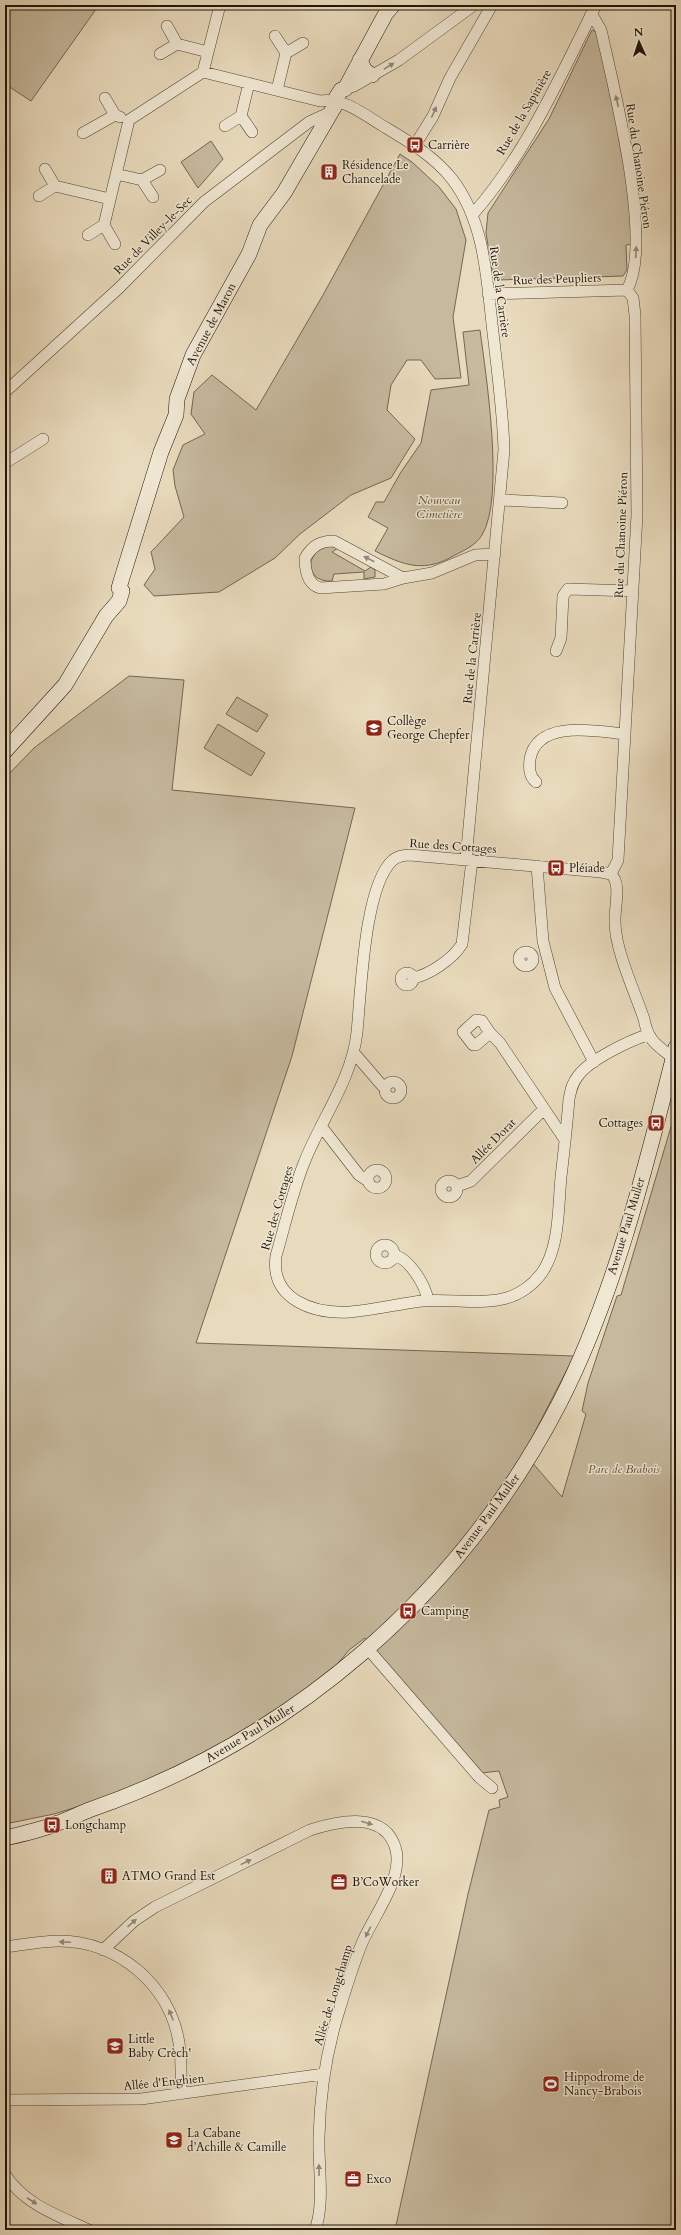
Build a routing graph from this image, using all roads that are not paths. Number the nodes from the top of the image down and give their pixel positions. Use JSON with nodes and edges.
{"nodes":[{"id":1,"x":220,"y":5,"type":"edge"},
{"id":2,"x":394,"y":5,"type":"edge"},
{"id":3,"x":474,"y":5,"type":"edge"},
{"id":4,"x":492,"y":5,"type":"edge"},
{"id":5,"x":596,"y":5,"type":"edge"},
{"id":6,"x":590,"y":16,"type":"junction"},
{"id":7,"x":167,"y":26,"type":"dead end"},
{"id":8,"x":275,"y":36,"type":"dead end"},
{"id":9,"x":303,"y":43,"type":"dead end"},
{"id":10,"x":178,"y":44,"type":"junction"},
{"id":11,"x":208,"y":52,"type":"junction"},
{"id":12,"x":286,"y":53,"type":"junction"},
{"id":13,"x":160,"y":54,"type":"dead end"},
{"id":14,"x":360,"y":60,"type":"junction"},
{"id":15,"x":203,"y":72,"type":"junction"},
{"id":16,"x":372,"y":75,"type":"junction"},
{"id":17,"x":249,"y":83,"type":"junction"},
{"id":18,"x":345,"y":89,"type":"junction"},
{"id":19,"x":277,"y":90,"type":"junction"},
{"id":20,"x":105,"y":98,"type":"dead end"},
{"id":21,"x":334,"y":107,"type":"junction"},
{"id":22,"x":115,"y":115,"type":"junction"},
{"id":23,"x":241,"y":116,"type":"junction"},
{"id":24,"x":129,"y":120,"type":"junction"},
{"id":25,"x":225,"y":126,"type":"dead end"},
{"id":26,"x":252,"y":132,"type":"dead end"},
{"id":27,"x":83,"y":133,"type":"dead end"},
{"id":28,"x":415,"y":145,"type":"junction"},
{"id":29,"x":45,"y":169,"type":"dead end"},
{"id":30,"x":160,"y":170,"type":"dead end"},
{"id":31,"x":116,"y":174,"type":"junction"},
{"id":32,"x":142,"y":180,"type":"junction"},
{"id":33,"x":55,"y":186,"type":"junction"},
{"id":34,"x":39,"y":196,"type":"dead end"},
{"id":35,"x":153,"y":197,"type":"dead end"},
{"id":36,"x":110,"y":199,"type":"junction"},
{"id":37,"x":473,"y":214,"type":"junction"},
{"id":38,"x":104,"y":225,"type":"junction"},
{"id":39,"x":88,"y":235,"type":"dead end"},
{"id":40,"x":115,"y":244,"type":"dead end"},
{"id":41,"x":627,"y":290,"type":"junction"},
{"id":42,"x":488,"y":294,"type":"junction"},
{"id":43,"x":5,"y":392,"type":"edge"},
{"id":44,"x":43,"y":439,"type":"dead end"},
{"id":45,"x":5,"y":463,"type":"edge"},
{"id":46,"x":501,"y":500,"type":"junction"},
{"id":47,"x":562,"y":503,"type":"dead end"},
{"id":48,"x":495,"y":554,"type":"junction"},
{"id":49,"x":403,"y":578,"type":"junction"},
{"id":50,"x":633,"y":591,"type":"junction"},
{"id":51,"x":556,"y":651,"type":"dead end"},
{"id":52,"x":625,"y":734,"type":"junction"},
{"id":53,"x":5,"y":751,"type":"edge"},
{"id":54,"x":536,"y":782,"type":"dead end"},
{"id":55,"x":469,"y":859,"type":"junction"},
{"id":56,"x":537,"y":866,"type":"junction"},
{"id":57,"x":611,"y":874,"type":"junction"},
{"id":58,"x":544,"y":949,"type":"junction"},
{"id":59,"x":531,"y":955,"type":"dead end"},
{"id":60,"x":413,"y":978,"type":"dead end"},
{"id":61,"x":490,"y":1033,"type":"dead end"},
{"id":62,"x":647,"y":1035,"type":"junction"},
{"id":63,"x":354,"y":1053,"type":"junction"},
{"id":64,"x":675,"y":1053,"type":"edge"},
{"id":65,"x":594,"y":1062,"type":"junction"},
{"id":66,"x":385,"y":1089,"type":"dead end"},
{"id":67,"x":540,"y":1105,"type":"junction"},
{"id":68,"x":321,"y":1126,"type":"junction"},
{"id":69,"x":565,"y":1140,"type":"junction"},
{"id":70,"x":368,"y":1181,"type":"dead end"},
{"id":71,"x":457,"y":1186,"type":"dead end"},
{"id":72,"x":395,"y":1255,"type":"dead end"},
{"id":73,"x":428,"y":1300,"type":"junction"},
{"id":74,"x":368,"y":1648,"type":"junction"},
{"id":75,"x":492,"y":1788,"type":"dead end"},
{"id":76,"x":83,"y":1813,"type":"junction"},
{"id":77,"x":5,"y":1830,"type":"edge"},
{"id":78,"x":5,"y":1838,"type":"edge"},
{"id":79,"x":5,"y":1947,"type":"edge"},
{"id":80,"x":103,"y":1950,"type":"junction"},
{"id":81,"x":324,"y":2074,"type":"junction"},
{"id":82,"x":181,"y":2094,"type":"junction"},
{"id":83,"x":5,"y":2100,"type":"edge"},
{"id":84,"x":5,"y":2174,"type":"edge"},
{"id":85,"x":89,"y":2230,"type":"edge"},
{"id":86,"x":315,"y":2230,"type":"edge"}],
"edges":[{"from":1,"to":11,"type":"street"},
{"from":2,"to":14,"type":"main road"},
{"from":16,"to":3,"type":"street","one_way":true},
{"from":28,"to":4,"type":"street","one_way":true},
{"from":5,"to":6,"type":"street"},
{"from":6,"to":37,"type":"street","name":"Rue de la Sapinière"},
{"from":41,"to":6,"type":"street","name":"Rue du Chanoine Piéron","one_way":true},
{"from":7,"to":10,"type":"street"},
{"from":8,"to":12,"type":"street"},
{"from":9,"to":12,"type":"street"},
{"from":10,"to":11,"type":"street"},
{"from":10,"to":13,"type":"street"},
{"from":11,"to":15,"type":"street"},
{"from":12,"to":19,"type":"street"},
{"from":14,"to":16,"type":"main road"},
{"from":14,"to":18,"type":"main road"},
{"from":15,"to":17,"type":"street"},
{"from":15,"to":24,"type":"street"},
{"from":16,"to":18,"type":"street"},
{"from":17,"to":19,"type":"street"},
{"from":17,"to":23,"type":"street"},
{"from":18,"to":21,"type":"main road","name":"Avenue de Maron"},
{"from":19,"to":21,"type":"street"},
{"from":20,"to":22,"type":"street"},
{"from":21,"to":28,"type":"street","name":"Rue de la Carrière"},
{"from":21,"to":43,"type":"street","name":"Rue de Villey-le-Sec"},
{"from":21,"to":53,"type":"main road","name":"Avenue de Maron"},
{"from":22,"to":24,"type":"street"},
{"from":22,"to":27,"type":"street"},
{"from":23,"to":25,"type":"street"},
{"from":23,"to":26,"type":"street"},
{"from":24,"to":31,"type":"street"},
{"from":28,"to":37,"type":"street","name":"Rue de la Carrière"},
{"from":29,"to":33,"type":"street"},
{"from":30,"to":32,"type":"street"},
{"from":31,"to":32,"type":"street"},
{"from":31,"to":36,"type":"street"},
{"from":32,"to":35,"type":"street"},
{"from":33,"to":34,"type":"street"},
{"from":33,"to":36,"type":"street"},
{"from":36,"to":38,"type":"street"},
{"from":37,"to":42,"type":"street","name":"Rue de la Carrière"},
{"from":38,"to":39,"type":"street"},
{"from":38,"to":40,"type":"street"},
{"from":41,"to":42,"type":"street","name":"Rue des Peupliers"},
{"from":41,"to":50,"type":"street","name":"Rue du Chanoine Piéron"},
{"from":42,"to":46,"type":"street","name":"Rue de la Carrière"},
{"from":44,"to":45,"type":"street"},
{"from":46,"to":47,"type":"street"},
{"from":46,"to":48,"type":"street","name":"Rue de la Carrière"},
{"from":48,"to":49,"type":"street"},
{"from":48,"to":55,"type":"street","name":"Rue de la Carrière"},
{"from":49,"to":49,"type":"street","one_way":true},
{"from":50,"to":51,"type":"street"},
{"from":50,"to":52,"type":"street","name":"Rue du Chanoine Piéron"},
{"from":52,"to":54,"type":"street"},
{"from":52,"to":57,"type":"street","name":"Rue du Chanoine Piéron"},
{"from":55,"to":56,"type":"street","name":"Rue des Cottages"},
{"from":55,"to":60,"type":"street","name":"Rue de la Carrière"},
{"from":55,"to":63,"type":"street","name":"Rue des Cottages"},
{"from":56,"to":57,"type":"street","name":"Rue des Cottages"},
{"from":56,"to":58,"type":"street"},
{"from":57,"to":62,"type":"street"},
{"from":58,"to":59,"type":"street"},
{"from":58,"to":65,"type":"street"},
{"from":61,"to":67,"type":"street"},
{"from":62,"to":64,"type":"street"},
{"from":62,"to":65,"type":"street","name":"Rue des Cottages"},
{"from":63,"to":66,"type":"street"},
{"from":63,"to":68,"type":"street","name":"Rue des Cottages"},
{"from":64,"to":74,"type":"main road","name":"Avenue Paul Muller"},
{"from":65,"to":69,"type":"street","name":"Rue des Cottages"},
{"from":67,"to":69,"type":"street"},
{"from":67,"to":71,"type":"street","name":"Allée Dorat"},
{"from":68,"to":70,"type":"street"},
{"from":68,"to":73,"type":"street","name":"Rue des Cottages"},
{"from":69,"to":73,"type":"street","name":"Rue des Cottages"},
{"from":72,"to":73,"type":"street"},
{"from":74,"to":75,"type":"street"},
{"from":74,"to":76,"type":"main road","name":"Avenue Paul Muller"},
{"from":76,"to":77,"type":"main road","name":"Avenue Paul Muller"},
{"from":76,"to":78,"type":"main road","name":"Avenue Paul Muller"},
{"from":80,"to":79,"type":"street","one_way":true},
{"from":80,"to":81,"type":"street","name":"Allée de Longchamp","one_way":true},
{"from":82,"to":80,"type":"street","one_way":true},
{"from":81,"to":82,"type":"street","name":"Allée d'Enghien"},
{"from":86,"to":81,"type":"street","name":"Allée de Longchamp","one_way":true},
{"from":82,"to":83,"type":"street","name":"Allée d'Enghien"},
{"from":84,"to":85,"type":"street","one_way":true}]}
